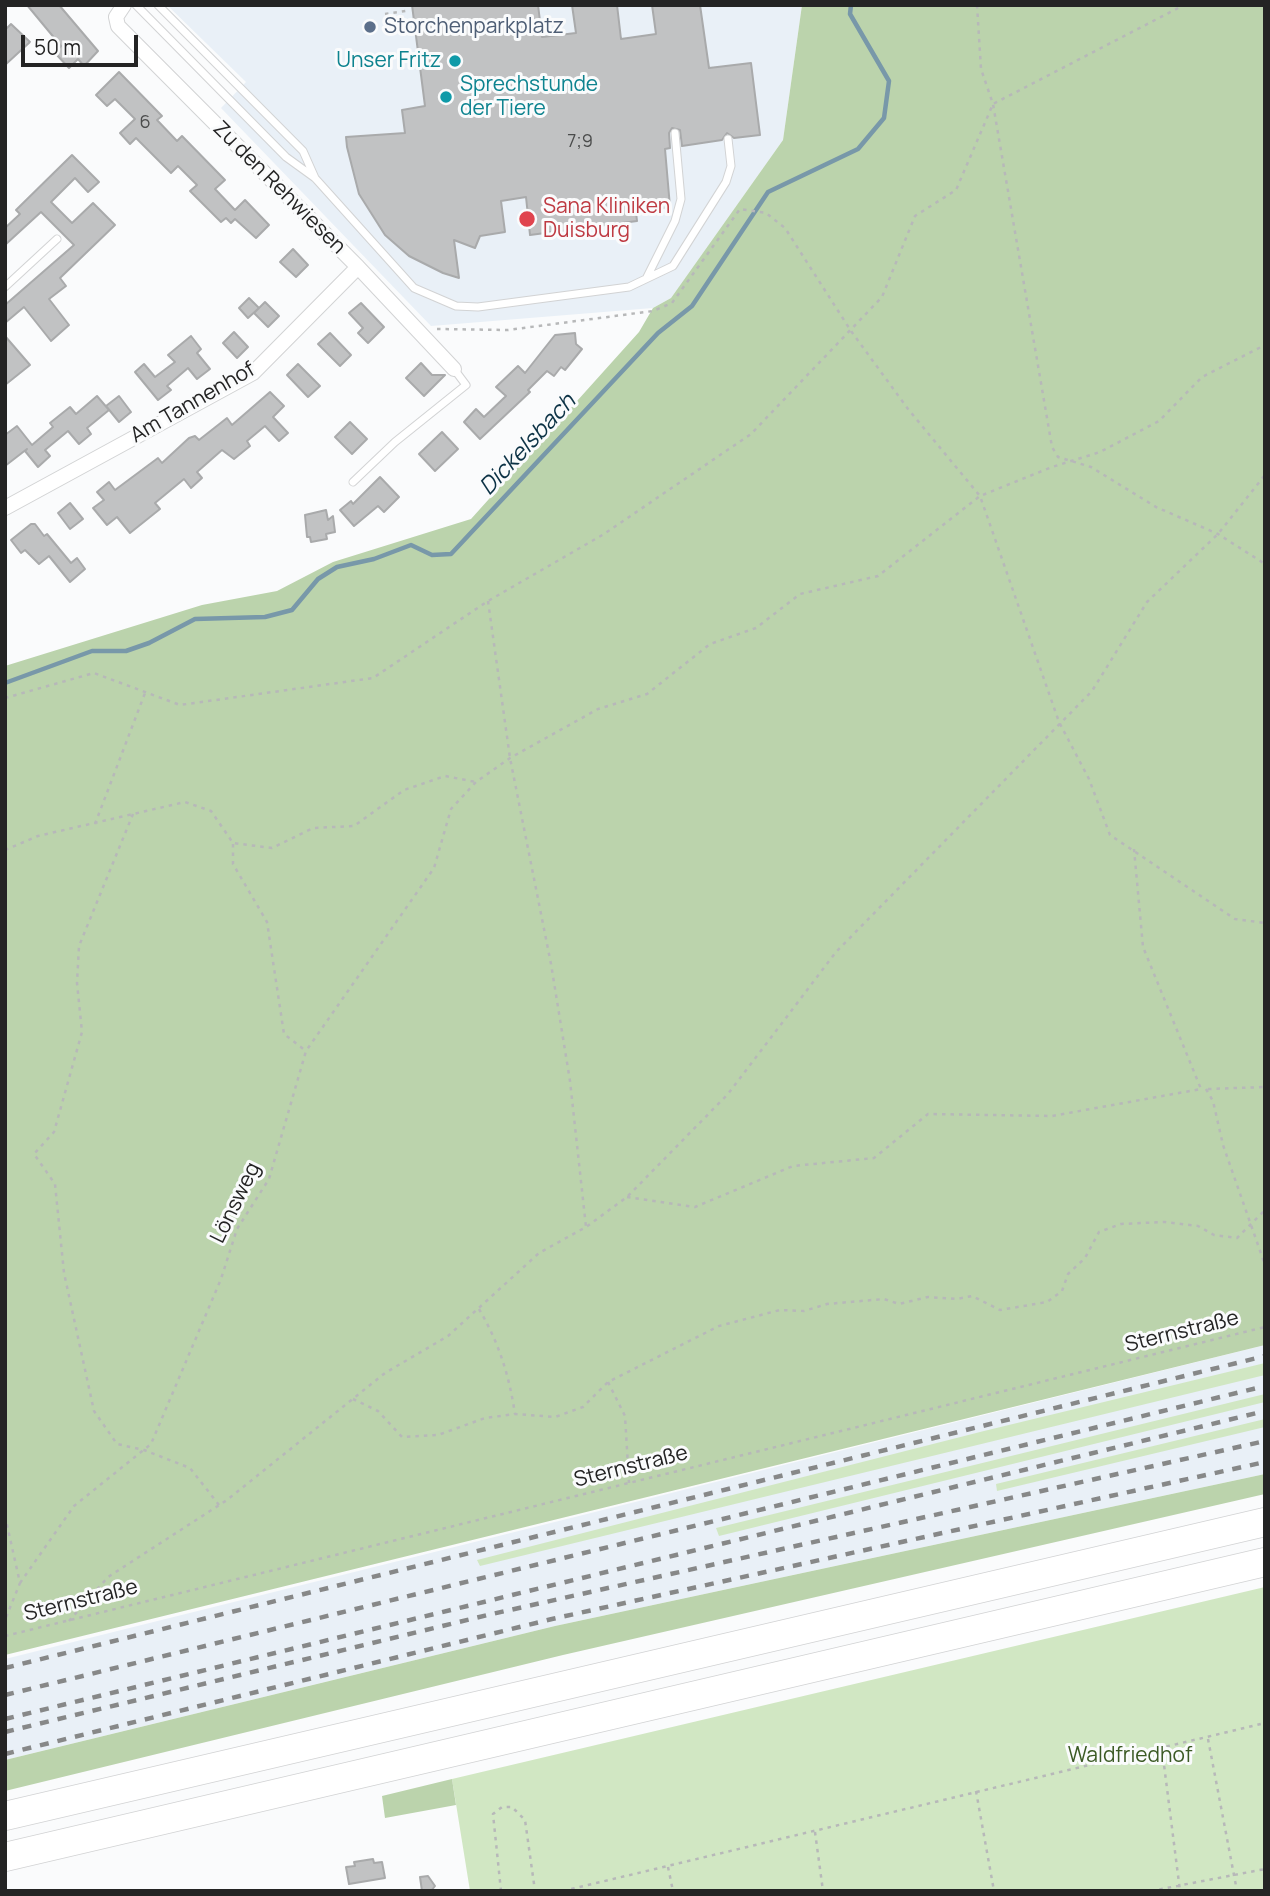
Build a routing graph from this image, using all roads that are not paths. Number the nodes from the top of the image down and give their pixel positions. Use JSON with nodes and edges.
{"nodes":[{"id":1,"x":124,"y":5,"type":"edge"},
{"id":2,"x":136,"y":5,"type":"edge"},
{"id":3,"x":158,"y":5,"type":"edge"},
{"id":4,"x":215,"y":63,"type":"junction"},
{"id":5,"x":201,"y":72,"type":"junction"},
{"id":6,"x":675,"y":133,"type":"dead end"},
{"id":7,"x":728,"y":139,"type":"dead end"},
{"id":8,"x":315,"y":178,"type":"junction"},
{"id":9,"x":57,"y":239,"type":"dead end"},
{"id":10,"x":358,"y":267,"type":"junction"},
{"id":11,"x":648,"y":277,"type":"junction"},
{"id":12,"x":5,"y":287,"type":"edge"},
{"id":13,"x":454,"y":369,"type":"joint"},
{"id":14,"x":353,"y":482,"type":"dead end"},
{"id":15,"x":5,"y":508,"type":"edge"},
{"id":16,"x":1265,"y":1522,"type":"edge"},
{"id":17,"x":1265,"y":1562,"type":"edge"},
{"id":18,"x":5,"y":1816,"type":"edge"},
{"id":19,"x":5,"y":1857,"type":"edge"}],
"edges":[{"from":1,"to":10,"type":"street","name":"Zu den Rehwiesen"},
{"from":2,"to":5,"type":"lane"},
{"from":3,"to":4,"type":"lane"},
{"from":4,"to":5,"type":"lane"},
{"from":4,"to":8,"type":"lane"},
{"from":5,"to":8,"type":"lane"},
{"from":6,"to":11,"type":"lane"},
{"from":7,"to":11,"type":"lane"},
{"from":8,"to":11,"type":"lane"},
{"from":9,"to":12,"type":"lane"},
{"from":10,"to":13,"type":"street","name":"Zu den Rehwiesen"},
{"from":10,"to":15,"type":"street","name":"Am Tannenhof"},
{"from":13,"to":14,"type":"lane"},
{"from":16,"to":18,"type":"highway"},
{"from":17,"to":19,"type":"highway"}]}
